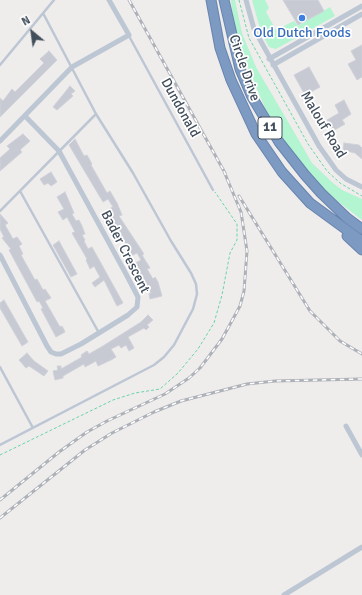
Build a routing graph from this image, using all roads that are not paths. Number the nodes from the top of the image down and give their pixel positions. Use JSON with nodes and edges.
{"nodes":[{"id":1,"x":54,"y":0,"type":"edge"},
{"id":2,"x":109,"y":0,"type":"edge"},
{"id":3,"x":211,"y":0,"type":"edge"},
{"id":4,"x":224,"y":0,"type":"edge"},
{"id":5,"x":246,"y":0,"type":"edge"},
{"id":6,"x":362,"y":6,"type":"edge"},
{"id":7,"x":43,"y":13,"type":"junction"},
{"id":8,"x":362,"y":14,"type":"edge"},
{"id":9,"x":129,"y":35,"type":"junction"},
{"id":10,"x":269,"y":59,"type":"junction"},
{"id":11,"x":0,"y":65,"type":"edge"},
{"id":12,"x":273,"y":65,"type":"junction"},
{"id":13,"x":72,"y":67,"type":"junction"},
{"id":14,"x":96,"y":114,"type":"junction"},
{"id":15,"x":25,"y":116,"type":"junction"},
{"id":16,"x":0,"y":140,"type":"edge"},
{"id":17,"x":59,"y":151,"type":"junction"},
{"id":18,"x":362,"y":187,"type":"edge"},
{"id":19,"x":213,"y":190,"type":"road end"},
{"id":20,"x":20,"y":191,"type":"junction"},
{"id":21,"x":310,"y":203,"type":"junction"},
{"id":22,"x":0,"y":211,"type":"edge"},
{"id":23,"x":362,"y":228,"type":"edge"},
{"id":24,"x":362,"y":241,"type":"edge"},
{"id":25,"x":362,"y":250,"type":"edge"},
{"id":26,"x":0,"y":255,"type":"edge"},
{"id":27,"x":99,"y":333,"type":"junction"},
{"id":28,"x":0,"y":368,"type":"edge"},
{"id":29,"x":346,"y":426,"type":"dead end"},
{"id":30,"x":33,"y":428,"type":"junction"},
{"id":31,"x":0,"y":445,"type":"edge"},
{"id":32,"x":362,"y":455,"type":"edge"},
{"id":33,"x":362,"y":547,"type":"edge"},
{"id":34,"x":284,"y":595,"type":"edge"}],
"edges":[{"from":1,"to":7,"type":"lane"},
{"from":2,"to":9,"type":"street"},
{"from":3,"to":21,"type":"highway","name":"Circle Drive","number":"11"},
{"from":4,"to":23,"type":"highway","name":"Circle Drive","number":"11"},
{"from":5,"to":10,"type":"street","name":"Malouf Road"},
{"from":6,"to":10,"type":"street"},
{"from":7,"to":11,"type":"lane"},
{"from":7,"to":13,"type":"lane"},
{"from":8,"to":12,"type":"street"},
{"from":9,"to":13,"type":"street"},
{"from":9,"to":19,"type":"lane","name":"Dundonald"},
{"from":10,"to":12,"type":"street","name":"Malouf Road"},
{"from":12,"to":18,"type":"street","name":"Malouf Road"},
{"from":13,"to":14,"type":"lane"},
{"from":13,"to":15,"type":"street"},
{"from":14,"to":17,"type":"lane"},
{"from":14,"to":30,"type":"lane"},
{"from":15,"to":16,"type":"street"},
{"from":15,"to":17,"type":"street","name":"Bader Crescent"},
{"from":17,"to":20,"type":"lane"},
{"from":17,"to":27,"type":"street","name":"Bader Crescent"},
{"from":20,"to":22,"type":"lane"},
{"from":20,"to":27,"type":"lane"},
{"from":21,"to":24,"type":"highway","name":"Circle Drive","number":"11"},
{"from":21,"to":25,"type":"highway"},
{"from":26,"to":27,"type":"street","name":"Bader Crescent"},
{"from":28,"to":30,"type":"lane"},
{"from":29,"to":32,"type":"street"},
{"from":30,"to":31,"type":"lane"},
{"from":33,"to":34,"type":"street"}]}
